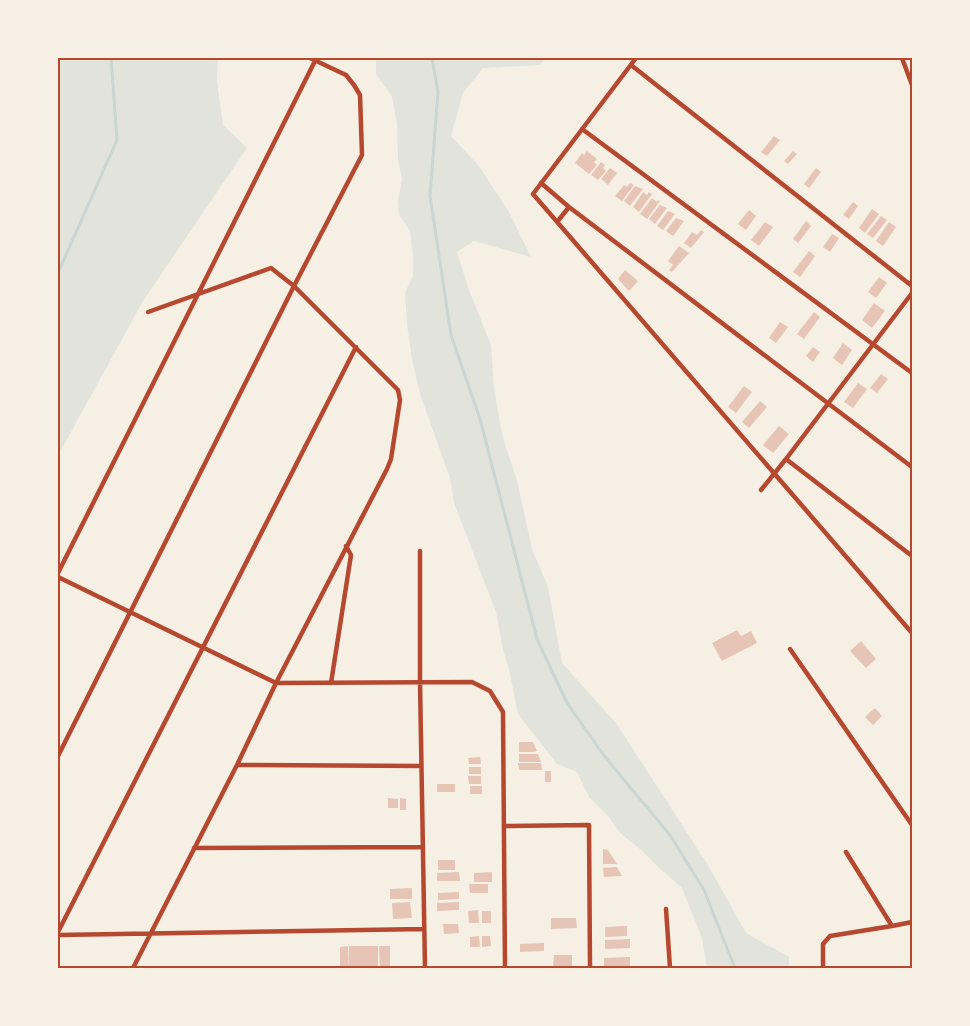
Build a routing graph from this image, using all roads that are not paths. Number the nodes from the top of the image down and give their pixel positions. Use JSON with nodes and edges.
{"nodes":[{"id":1,"x":310,"y":58,"type":"edge"},
{"id":2,"x":636,"y":58,"type":"edge"},
{"id":3,"x":902,"y":58,"type":"edge"},
{"id":4,"x":316,"y":61,"type":"junction"},
{"id":5,"x":631,"y":65,"type":"junction"},
{"id":6,"x":912,"y":85,"type":"edge"},
{"id":7,"x":582,"y":129,"type":"junction"},
{"id":8,"x":541,"y":183,"type":"junction"},
{"id":9,"x":569,"y":207,"type":"junction"},
{"id":10,"x":557,"y":222,"type":"junction"},
{"id":11,"x":294,"y":286,"type":"junction"},
{"id":12,"x":912,"y":286,"type":"edge"},
{"id":13,"x":199,"y":293,"type":"junction"},
{"id":14,"x":912,"y":293,"type":"edge"},
{"id":15,"x":148,"y":312,"type":"dead end"},
{"id":16,"x":875,"y":344,"type":"junction"},
{"id":17,"x":356,"y":347,"type":"junction"},
{"id":18,"x":912,"y":373,"type":"edge"},
{"id":19,"x":828,"y":404,"type":"junction"},
{"id":20,"x":786,"y":459,"type":"junction"},
{"id":21,"x":912,"y":467,"type":"edge"},
{"id":22,"x":775,"y":474,"type":"junction"},
{"id":23,"x":761,"y":490,"type":"dead end"},
{"id":24,"x":346,"y":546,"type":"junction"},
{"id":25,"x":420,"y":551,"type":"dead end"},
{"id":26,"x":912,"y":556,"type":"edge"},
{"id":27,"x":58,"y":573,"type":"edge"},
{"id":28,"x":58,"y":577,"type":"edge"},
{"id":29,"x":130,"y":612,"type":"junction"},
{"id":30,"x":912,"y":633,"type":"edge"},
{"id":31,"x":202,"y":647,"type":"junction"},
{"id":32,"x":790,"y":648,"type":"dead end"},
{"id":33,"x":330,"y":682,"type":"junction"},
{"id":34,"x":420,"y":682,"type":"junction"},
{"id":35,"x":276,"y":683,"type":"junction"},
{"id":36,"x":58,"y":756,"type":"edge"},
{"id":37,"x":237,"y":765,"type":"junction"},
{"id":38,"x":421,"y":766,"type":"junction"},
{"id":39,"x":912,"y":825,"type":"edge"},
{"id":40,"x":504,"y":826,"type":"junction"},
{"id":41,"x":423,"y":847,"type":"junction"},
{"id":42,"x":194,"y":848,"type":"junction"},
{"id":43,"x":846,"y":852,"type":"dead end"},
{"id":44,"x":666,"y":909,"type":"dead end"},
{"id":45,"x":912,"y":922,"type":"edge"},
{"id":46,"x":892,"y":926,"type":"junction"},
{"id":47,"x":424,"y":929,"type":"junction"},
{"id":48,"x":58,"y":933,"type":"edge"},
{"id":49,"x":150,"y":934,"type":"junction"},
{"id":50,"x":133,"y":968,"type":"edge"},
{"id":51,"x":424,"y":968,"type":"edge"},
{"id":52,"x":505,"y":968,"type":"edge"},
{"id":53,"x":590,"y":968,"type":"edge"},
{"id":54,"x":670,"y":968,"type":"edge"},
{"id":55,"x":823,"y":968,"type":"edge"}],
"edges":[{"from":1,"to":4,"type":"street"},
{"from":2,"to":5,"type":"street"},
{"from":3,"to":6,"type":"street"},
{"from":4,"to":11,"type":"street"},
{"from":4,"to":13,"type":"street"},
{"from":5,"to":7,"type":"street"},
{"from":5,"to":12,"type":"street"},
{"from":7,"to":8,"type":"street"},
{"from":7,"to":16,"type":"street"},
{"from":8,"to":9,"type":"street"},
{"from":8,"to":10,"type":"street"},
{"from":9,"to":10,"type":"street"},
{"from":9,"to":19,"type":"street"},
{"from":10,"to":22,"type":"street"},
{"from":11,"to":13,"type":"street"},
{"from":11,"to":17,"type":"street"},
{"from":11,"to":29,"type":"street"},
{"from":13,"to":15,"type":"street"},
{"from":13,"to":27,"type":"street"},
{"from":14,"to":16,"type":"street"},
{"from":16,"to":18,"type":"street"},
{"from":16,"to":19,"type":"street"},
{"from":17,"to":24,"type":"street"},
{"from":17,"to":31,"type":"street"},
{"from":19,"to":20,"type":"street"},
{"from":19,"to":21,"type":"street"},
{"from":20,"to":22,"type":"street"},
{"from":20,"to":26,"type":"street"},
{"from":22,"to":23,"type":"street"},
{"from":22,"to":30,"type":"street"},
{"from":24,"to":33,"type":"street"},
{"from":24,"to":35,"type":"street"},
{"from":25,"to":34,"type":"street"},
{"from":28,"to":29,"type":"street"},
{"from":29,"to":31,"type":"street"},
{"from":29,"to":36,"type":"street"},
{"from":31,"to":35,"type":"street"},
{"from":31,"to":48,"type":"street"},
{"from":32,"to":39,"type":"street"},
{"from":33,"to":34,"type":"street"},
{"from":33,"to":35,"type":"street"},
{"from":34,"to":38,"type":"street"},
{"from":34,"to":40,"type":"street"},
{"from":35,"to":37,"type":"street"},
{"from":37,"to":38,"type":"street"},
{"from":37,"to":42,"type":"street"},
{"from":38,"to":41,"type":"street"},
{"from":40,"to":52,"type":"street"},
{"from":40,"to":53,"type":"street"},
{"from":41,"to":42,"type":"street"},
{"from":41,"to":47,"type":"street"},
{"from":42,"to":49,"type":"street"},
{"from":43,"to":46,"type":"street"},
{"from":44,"to":54,"type":"street"},
{"from":45,"to":46,"type":"street"},
{"from":46,"to":55,"type":"street"},
{"from":47,"to":49,"type":"street"},
{"from":47,"to":51,"type":"street"},
{"from":48,"to":49,"type":"street"},
{"from":49,"to":50,"type":"street"}]}
